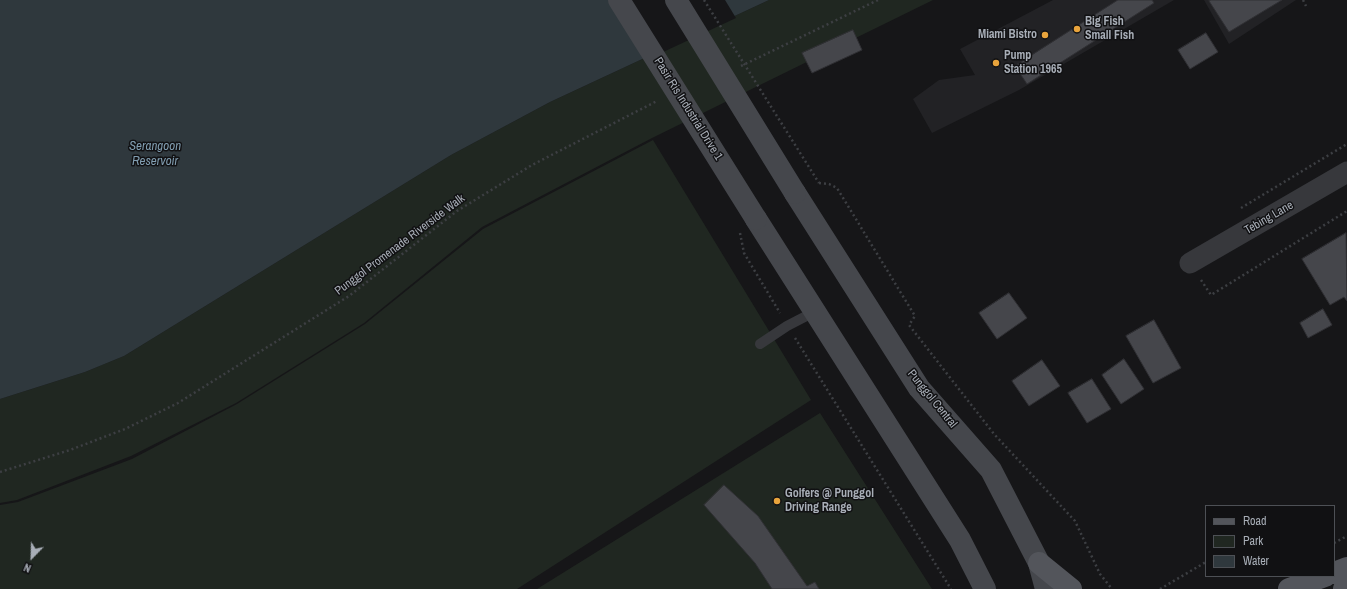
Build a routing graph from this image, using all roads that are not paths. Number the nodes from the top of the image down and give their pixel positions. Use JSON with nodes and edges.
{"nodes":[{"id":1,"x":619,"y":0,"type":"edge"},
{"id":2,"x":676,"y":0,"type":"edge"},
{"id":3,"x":1347,"y":172,"type":"edge"},
{"id":4,"x":1190,"y":263,"type":"road end"},
{"id":5,"x":814,"y":312,"type":"junction"},
{"id":6,"x":760,"y":344,"type":"dead end"},
{"id":7,"x":1039,"y":562,"type":"junction"},
{"id":8,"x":1347,"y":568,"type":"edge"},
{"id":9,"x":1335,"y":573,"type":"edge"},
{"id":10,"x":1322,"y":577,"type":"edge"},
{"id":11,"x":1347,"y":587,"type":"edge"},
{"id":12,"x":985,"y":589,"type":"edge"},
{"id":13,"x":1046,"y":589,"type":"edge"},
{"id":14,"x":1071,"y":589,"type":"edge"},
{"id":15,"x":1289,"y":589,"type":"edge"},
{"id":16,"x":1344,"y":589,"type":"edge"}],
"edges":[{"from":1,"to":5,"type":"main road","name":"Pasir Ris Industrial Drive 1","bridge":true},
{"from":2,"to":7,"type":"main road","name":"Punggol Central","bridge":true},
{"from":3,"to":4,"type":"street","name":"Tebing Lane"},
{"from":5,"to":6,"type":"lane"},
{"from":5,"to":12,"type":"main road"},
{"from":7,"to":13,"type":"main road","name":"Punggol Central"},
{"from":7,"to":14,"type":"main road"},
{"from":8,"to":9,"type":"main road"},
{"from":10,"to":15,"type":"main road"},
{"from":11,"to":16,"type":"main road"}]}
